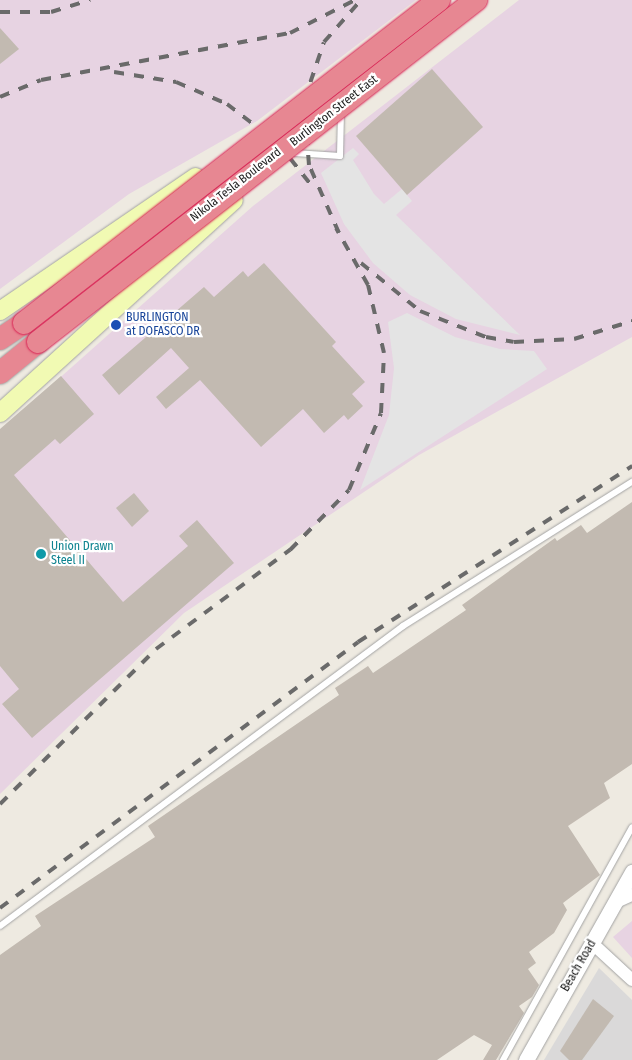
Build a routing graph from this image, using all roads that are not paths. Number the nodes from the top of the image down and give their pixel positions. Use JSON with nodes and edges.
{"nodes":[{"id":1,"x":439,"y":0,"type":"edge"},
{"id":2,"x":444,"y":0,"type":"edge"},
{"id":3,"x":476,"y":0,"type":"edge"},
{"id":4,"x":345,"y":103,"type":"junction"},
{"id":5,"x":274,"y":161,"type":"junction"},
{"id":6,"x":97,"y":243,"type":"junction"},
{"id":7,"x":114,"y":263,"type":"dead end"},
{"id":8,"x":120,"y":270,"type":"dead end"},
{"id":9,"x":137,"y":290,"type":"junction"},
{"id":10,"x":0,"y":311,"type":"edge"},
{"id":11,"x":0,"y":340,"type":"edge"},
{"id":12,"x":0,"y":373,"type":"edge"},
{"id":13,"x":0,"y":413,"type":"edge"},
{"id":14,"x":632,"y":482,"type":"edge"},
{"id":15,"x":632,"y":827,"type":"edge"},
{"id":16,"x":632,"y":872,"type":"edge"},
{"id":17,"x":632,"y":895,"type":"edge"},
{"id":18,"x":616,"y":902,"type":"junction"},
{"id":19,"x":0,"y":926,"type":"edge"},
{"id":20,"x":592,"y":944,"type":"junction"},
{"id":21,"x":632,"y":980,"type":"edge"},
{"id":22,"x":503,"y":1060,"type":"edge"},
{"id":23,"x":526,"y":1060,"type":"edge"}],
"edges":[{"from":1,"to":11,"type":"highway","name":"Nikola Tesla Boulevard","bridge":true},
{"from":2,"to":6,"type":"main road","name":"Burlington Street East"},
{"from":3,"to":4,"type":"main road","name":"Burlington Street East"},
{"from":3,"to":12,"type":"highway","name":"Nikola Tesla Boulevard","bridge":true},
{"from":4,"to":5,"type":"main road","name":"Burlington Street East"},
{"from":4,"to":5,"type":"lane"},
{"from":5,"to":9,"type":"main road","name":"Burlington Street East"},
{"from":6,"to":7,"type":"lane"},
{"from":6,"to":10,"type":"main road","name":"Burlington Street East"},
{"from":8,"to":9,"type":"lane"},
{"from":9,"to":13,"type":"main road","name":"Burlington Street East"},
{"from":14,"to":19,"type":"lane"},
{"from":15,"to":22,"type":"lane"},
{"from":16,"to":18,"type":"street","name":"Beach Road"},
{"from":17,"to":18,"type":"street"},
{"from":18,"to":20,"type":"street","name":"Beach Road"},
{"from":20,"to":21,"type":"street"},
{"from":20,"to":23,"type":"street","name":"Beach Road"}]}
